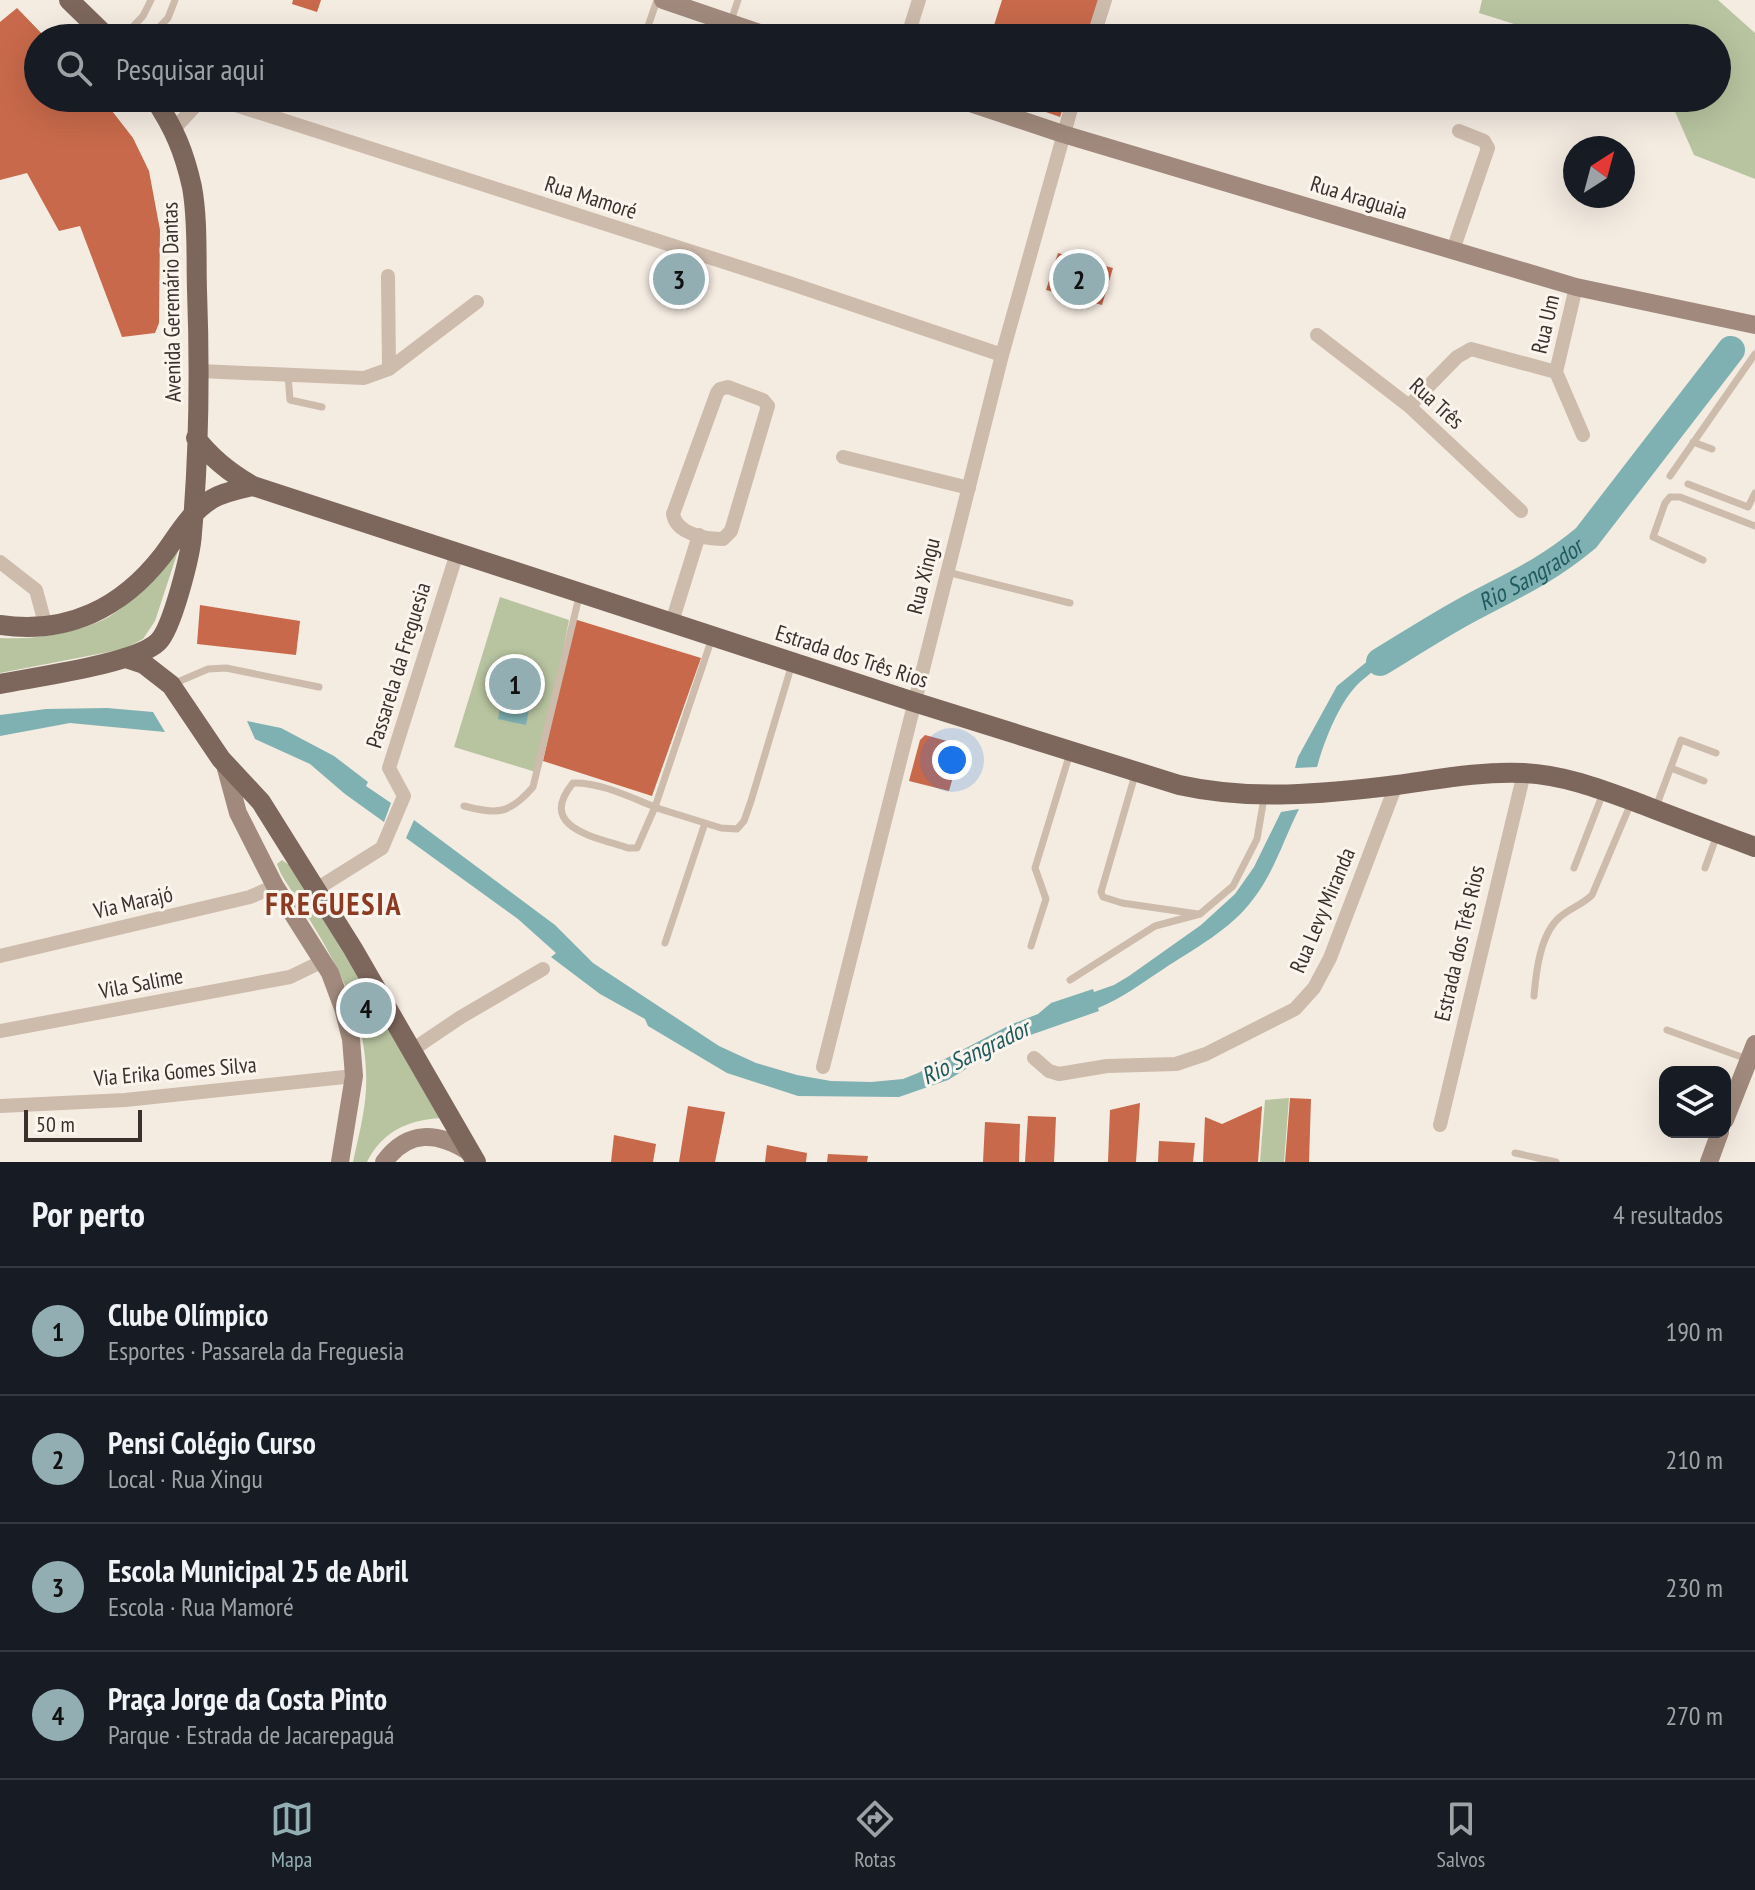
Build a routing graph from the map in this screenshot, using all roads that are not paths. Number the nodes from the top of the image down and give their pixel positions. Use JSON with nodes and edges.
{"nodes":[{"id":1,"x":69,"y":0,"type":"edge"},
{"id":2,"x":151,"y":0,"type":"edge"},
{"id":3,"x":175,"y":0,"type":"edge"},
{"id":4,"x":657,"y":0,"type":"edge"},
{"id":5,"x":663,"y":0,"type":"edge"},
{"id":6,"x":738,"y":0,"type":"edge"},
{"id":7,"x":919,"y":0,"type":"edge"},
{"id":8,"x":1105,"y":0,"type":"edge"},
{"id":9,"x":730,"y":23,"type":"junction"},
{"id":10,"x":94,"y":24,"type":"edge"},
{"id":11,"x":135,"y":24,"type":"edge"},
{"id":12,"x":162,"y":24,"type":"edge"},
{"id":13,"x":649,"y":24,"type":"edge"},
{"id":14,"x":733,"y":24,"type":"edge"},
{"id":15,"x":911,"y":24,"type":"edge"},
{"id":16,"x":1097,"y":24,"type":"edge"},
{"id":17,"x":163,"y":112,"type":"edge"},
{"id":18,"x":190,"y":112,"type":"edge"},
{"id":19,"x":257,"y":112,"type":"edge"},
{"id":20,"x":997,"y":112,"type":"edge"},
{"id":21,"x":1070,"y":112,"type":"edge"},
{"id":22,"x":174,"y":129,"type":"junction"},
{"id":23,"x":1459,"y":131,"type":"dead end"},
{"id":24,"x":1063,"y":134,"type":"junction"},
{"id":25,"x":1453,"y":250,"type":"junction"},
{"id":26,"x":388,"y":276,"type":"dead end"},
{"id":27,"x":1576,"y":287,"type":"junction"},
{"id":28,"x":477,"y":302,"type":"dead end"},
{"id":29,"x":1755,"y":325,"type":"edge"},
{"id":30,"x":1317,"y":335,"type":"dead end"},
{"id":31,"x":1755,"y":354,"type":"edge"},
{"id":32,"x":1002,"y":355,"type":"junction"},
{"id":33,"x":389,"y":369,"type":"junction"},
{"id":34,"x":200,"y":371,"type":"junction"},
{"id":35,"x":1556,"y":372,"type":"junction"},
{"id":36,"x":288,"y":375,"type":"junction"},
{"id":37,"x":1409,"y":406,"type":"junction"},
{"id":38,"x":322,"y":407,"type":"dead end"},
{"id":39,"x":1583,"y":435,"type":"dead end"},
{"id":40,"x":196,"y":438,"type":"junction"},
{"id":41,"x":1693,"y":442,"type":"junction"},
{"id":42,"x":1712,"y":449,"type":"dead end"},
{"id":43,"x":843,"y":457,"type":"dead end"},
{"id":44,"x":1670,"y":476,"type":"dead end"},
{"id":45,"x":1688,"y":484,"type":"dead end"},
{"id":46,"x":253,"y":486,"type":"junction"},
{"id":47,"x":969,"y":488,"type":"junction"},
{"id":48,"x":1755,"y":493,"type":"edge"},
{"id":49,"x":1521,"y":511,"type":"dead end"},
{"id":50,"x":193,"y":513,"type":"junction"},
{"id":51,"x":1755,"y":526,"type":"edge"},
{"id":52,"x":699,"y":535,"type":"junction"},
{"id":53,"x":457,"y":553,"type":"junction"},
{"id":54,"x":1703,"y":560,"type":"dead end"},
{"id":55,"x":0,"y":562,"type":"edge"},
{"id":56,"x":947,"y":572,"type":"junction"},
{"id":57,"x":580,"y":591,"type":"junction"},
{"id":58,"x":1070,"y":603,"type":"dead end"},
{"id":59,"x":672,"y":622,"type":"junction"},
{"id":60,"x":0,"y":625,"type":"edge"},
{"id":61,"x":46,"y":627,"type":"junction"},
{"id":62,"x":713,"y":636,"type":"junction"},
{"id":63,"x":126,"y":658,"type":"junction"},
{"id":64,"x":792,"y":662,"type":"junction"},
{"id":65,"x":0,"y":684,"type":"edge"},
{"id":66,"x":171,"y":685,"type":"junction"},
{"id":67,"x":319,"y":687,"type":"dead end"},
{"id":68,"x":914,"y":702,"type":"junction"},
{"id":69,"x":1071,"y":751,"type":"junction"},
{"id":70,"x":1716,"y":753,"type":"dead end"},
{"id":71,"x":225,"y":765,"type":"junction"},
{"id":72,"x":1671,"y":768,"type":"junction"},
{"id":73,"x":1136,"y":771,"type":"junction"},
{"id":74,"x":1524,"y":773,"type":"junction"},
{"id":75,"x":1704,"y":781,"type":"dead end"},
{"id":76,"x":1396,"y":785,"type":"junction"},
{"id":77,"x":1604,"y":791,"type":"junction"},
{"id":78,"x":1264,"y":795,"type":"junction"},
{"id":79,"x":1632,"y":801,"type":"junction"},
{"id":80,"x":464,"y":806,"type":"dead end"},
{"id":81,"x":655,"y":807,"type":"junction"},
{"id":82,"x":1655,"y":810,"type":"junction"},
{"id":83,"x":705,"y":823,"type":"junction"},
{"id":84,"x":1717,"y":833,"type":"junction"},
{"id":85,"x":1755,"y":847,"type":"edge"},
{"id":86,"x":1574,"y":868,"type":"dead end"},
{"id":87,"x":1705,"y":868,"type":"dead end"},
{"id":88,"x":275,"y":886,"type":"junction"},
{"id":89,"x":315,"y":890,"type":"junction"},
{"id":90,"x":1200,"y":914,"type":"junction"},
{"id":91,"x":665,"y":943,"type":"dead end"},
{"id":92,"x":1031,"y":946,"type":"dead end"},
{"id":93,"x":0,"y":956,"type":"edge"},
{"id":94,"x":323,"y":961,"type":"junction"},
{"id":95,"x":543,"y":969,"type":"dead end"},
{"id":96,"x":1070,"y":980,"type":"dead end"},
{"id":97,"x":1534,"y":996,"type":"dead end"},
{"id":98,"x":1667,"y":1030,"type":"dead end"},
{"id":99,"x":0,"y":1031,"type":"edge"},
{"id":100,"x":412,"y":1050,"type":"junction"},
{"id":101,"x":1752,"y":1052,"type":"edge"},
{"id":102,"x":1034,"y":1058,"type":"dead end"},
{"id":103,"x":823,"y":1067,"type":"dead end"},
{"id":104,"x":354,"y":1076,"type":"junction"},
{"id":105,"x":1731,"y":1105,"type":"edge"},
{"id":106,"x":0,"y":1106,"type":"edge"},
{"id":107,"x":1440,"y":1125,"type":"dead end"},
{"id":108,"x":1718,"y":1138,"type":"edge"},
{"id":109,"x":1515,"y":1153,"type":"dead end"},
{"id":110,"x":473,"y":1157,"type":"edge"},
{"id":111,"x":340,"y":1162,"type":"edge"},
{"id":112,"x":384,"y":1162,"type":"edge"},
{"id":113,"x":1556,"y":1162,"type":"edge"},
{"id":114,"x":1709,"y":1162,"type":"edge"}],
"edges":[{"from":1,"to":10,"type":"main road"},
{"from":2,"to":11,"type":"lane"},
{"from":3,"to":12,"type":"lane"},
{"from":4,"to":13,"type":"lane"},
{"from":5,"to":9,"type":"street"},
{"from":6,"to":9,"type":"lane"},
{"from":7,"to":15,"type":"street"},
{"from":8,"to":16,"type":"street"},
{"from":9,"to":14,"type":"street"},
{"from":17,"to":22,"type":"main road","name":"Avenida Geremário Dantas"},
{"from":18,"to":22,"type":"street","name":"Rua Mamoré"},
{"from":19,"to":32,"type":"street","name":"Rua Mamoré"},
{"from":20,"to":24,"type":"street","name":"Rua Araguaia"},
{"from":21,"to":24,"type":"street","name":"Rua Xingu"},
{"from":22,"to":34,"type":"main road","name":"Avenida Geremário Dantas"},
{"from":23,"to":25,"type":"street"},
{"from":24,"to":25,"type":"street","name":"Rua Araguaia"},
{"from":24,"to":32,"type":"street","name":"Rua Xingu"},
{"from":25,"to":27,"type":"street","name":"Rua Araguaia"},
{"from":26,"to":33,"type":"street"},
{"from":27,"to":29,"type":"street","name":"Rua Araguaia"},
{"from":27,"to":35,"type":"street","name":"Rua Um"},
{"from":28,"to":33,"type":"street"},
{"from":30,"to":37,"type":"street","name":"Rua Três"},
{"from":31,"to":41,"type":"lane"},
{"from":32,"to":47,"type":"street","name":"Rua Xingu"},
{"from":33,"to":36,"type":"street"},
{"from":34,"to":36,"type":"street"},
{"from":34,"to":40,"type":"main road","name":"Avenida Geremário Dantas"},
{"from":35,"to":37,"type":"street"},
{"from":35,"to":39,"type":"street"},
{"from":36,"to":38,"type":"lane"},
{"from":37,"to":49,"type":"street","name":"Rua Três"},
{"from":40,"to":46,"type":"main road","name":"Estrada dos Três Rios"},
{"from":40,"to":50,"type":"main road","name":"Avenida Geremário Dantas"},
{"from":41,"to":42,"type":"lane"},
{"from":41,"to":44,"type":"lane"},
{"from":43,"to":47,"type":"street"},
{"from":45,"to":48,"type":"lane"},
{"from":46,"to":50,"type":"main road"},
{"from":46,"to":53,"type":"main road","name":"Estrada dos Três Rios"},
{"from":47,"to":56,"type":"street","name":"Rua Xingu"},
{"from":50,"to":61,"type":"main road"},
{"from":50,"to":63,"type":"main road","name":"Avenida Geremário Dantas"},
{"from":51,"to":54,"type":"lane"},
{"from":52,"to":52,"type":"street"},
{"from":52,"to":59,"type":"street"},
{"from":53,"to":57,"type":"main road","name":"Estrada dos Três Rios"},
{"from":53,"to":89,"type":"street","name":"Passarela da Freguesia"},
{"from":55,"to":61,"type":"street"},
{"from":56,"to":58,"type":"lane"},
{"from":56,"to":68,"type":"street","name":"Rua Xingu"},
{"from":57,"to":59,"type":"main road","name":"Estrada dos Três Rios"},
{"from":57,"to":80,"type":"lane"},
{"from":59,"to":62,"type":"main road","name":"Estrada dos Três Rios"},
{"from":60,"to":61,"type":"main road"},
{"from":62,"to":64,"type":"main road","name":"Estrada dos Três Rios"},
{"from":62,"to":81,"type":"lane"},
{"from":63,"to":65,"type":"main road","name":"Avenida Geremário Dantas"},
{"from":63,"to":66,"type":"main road"},
{"from":64,"to":68,"type":"main road","name":"Estrada dos Três Rios"},
{"from":64,"to":83,"type":"lane"},
{"from":66,"to":67,"type":"lane"},
{"from":66,"to":71,"type":"main road"},
{"from":68,"to":69,"type":"main road","name":"Estrada dos Três Rios"},
{"from":68,"to":103,"type":"street","name":"Rua Xingu"},
{"from":69,"to":73,"type":"main road","name":"Estrada dos Três Rios"},
{"from":69,"to":92,"type":"lane"},
{"from":70,"to":72,"type":"lane"},
{"from":71,"to":88,"type":"street"},
{"from":71,"to":89,"type":"main road"},
{"from":72,"to":75,"type":"lane"},
{"from":72,"to":82,"type":"lane"},
{"from":73,"to":78,"type":"main road","name":"Estrada dos Três Rios"},
{"from":73,"to":90,"type":"lane"},
{"from":74,"to":76,"type":"main road","name":"Estrada dos Três Rios"},
{"from":74,"to":77,"type":"main road","name":"Estrada dos Três Rios"},
{"from":74,"to":107,"type":"street","name":"Estrada dos Três Rios"},
{"from":76,"to":78,"type":"main road","name":"Estrada dos Três Rios"},
{"from":76,"to":102,"type":"street","name":"Rua Levy Miranda"},
{"from":77,"to":79,"type":"main road","name":"Estrada dos Três Rios"},
{"from":77,"to":86,"type":"lane"},
{"from":78,"to":90,"type":"lane"},
{"from":79,"to":82,"type":"main road","name":"Estrada dos Três Rios"},
{"from":79,"to":97,"type":"lane"},
{"from":81,"to":81,"type":"lane"},
{"from":81,"to":83,"type":"lane"},
{"from":82,"to":84,"type":"main road","name":"Estrada dos Três Rios"},
{"from":83,"to":91,"type":"lane"},
{"from":84,"to":85,"type":"main road","name":"Estrada dos Três Rios"},
{"from":84,"to":87,"type":"lane"},
{"from":88,"to":93,"type":"street","name":"Via Marajó"},
{"from":88,"to":94,"type":"street"},
{"from":89,"to":100,"type":"main road"},
{"from":90,"to":96,"type":"lane"},
{"from":94,"to":99,"type":"street","name":"Vila Salime"},
{"from":94,"to":104,"type":"street"},
{"from":95,"to":100,"type":"street"},
{"from":98,"to":101,"type":"lane"},
{"from":100,"to":110,"type":"main road"},
{"from":101,"to":105,"type":"street"},
{"from":104,"to":106,"type":"street","name":"Via Erika Gomes Silva"},
{"from":104,"to":111,"type":"street"},
{"from":108,"to":114,"type":"street"},
{"from":109,"to":113,"type":"lane"},
{"from":110,"to":112,"type":"street"}]}
